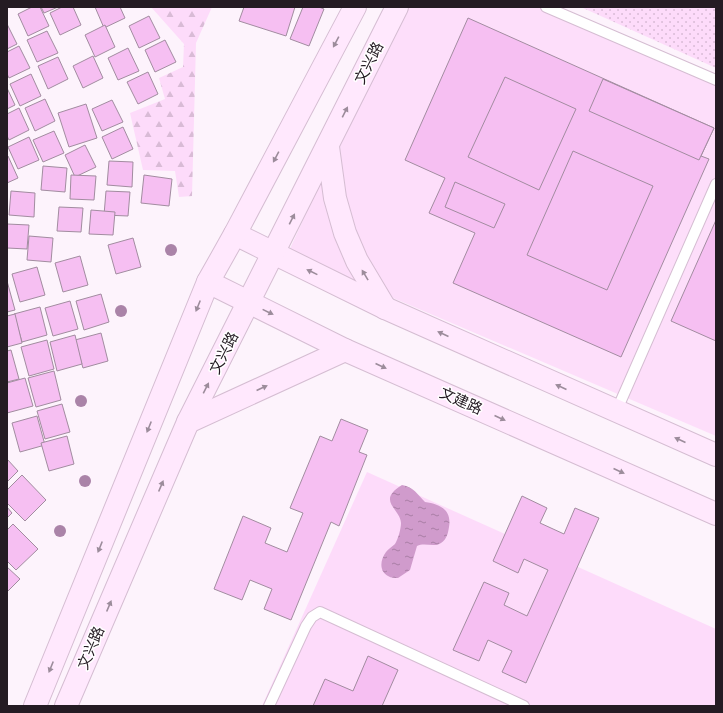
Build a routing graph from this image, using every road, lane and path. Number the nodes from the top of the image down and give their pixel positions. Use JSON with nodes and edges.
{"nodes":[{"id":1,"x":355,"y":7,"type":"edge"},
{"id":2,"x":398,"y":7,"type":"edge"},
{"id":3,"x":546,"y":7,"type":"edge"},
{"id":4,"x":716,"y":80,"type":"edge"},
{"id":5,"x":328,"y":147,"type":"junction"},
{"id":6,"x":716,"y":184,"type":"edge"},
{"id":7,"x":235,"y":234,"type":"junction"},
{"id":8,"x":274,"y":253,"type":"junction"},
{"id":9,"x":208,"y":282,"type":"junction"},
{"id":10,"x":249,"y":302,"type":"junction"},
{"id":11,"x":385,"y":308,"type":"junction"},
{"id":12,"x":345,"y":350,"type":"junction"},
{"id":13,"x":616,"y":412,"type":"junction"},
{"id":14,"x":188,"y":422,"type":"junction"},
{"id":15,"x":716,"y":455,"type":"edge"},
{"id":16,"x":716,"y":514,"type":"edge"},
{"id":17,"x":35,"y":706,"type":"edge"},
{"id":18,"x":66,"y":706,"type":"edge"},
{"id":19,"x":269,"y":706,"type":"edge"},
{"id":20,"x":524,"y":706,"type":"edge"}],
"edges":[{"from":1,"to":7,"type":"street","name":"文兴路","one_way":true},
{"from":5,"to":2,"type":"street","name":"文兴路","one_way":true},
{"from":3,"to":4,"type":"lane"},
{"from":8,"to":5,"type":"street","name":"文兴路","one_way":true},
{"from":11,"to":5,"type":"street","one_way":true},
{"from":6,"to":13,"type":"lane"},
{"from":7,"to":8,"type":"street"},
{"from":7,"to":9,"type":"street","name":"文兴路"},
{"from":8,"to":10,"type":"street","name":"文兴路"},
{"from":11,"to":8,"type":"street","one_way":true},
{"from":9,"to":10,"type":"street","name":"文建路"},
{"from":9,"to":17,"type":"street","name":"文兴路","one_way":true},
{"from":10,"to":12,"type":"street","name":"文建路","one_way":true},
{"from":14,"to":10,"type":"street","name":"文兴路","one_way":true},
{"from":13,"to":11,"type":"street","one_way":true},
{"from":14,"to":12,"type":"street","one_way":true},
{"from":12,"to":16,"type":"street","name":"文建路","one_way":true},
{"from":15,"to":13,"type":"street","one_way":true},
{"from":18,"to":14,"type":"street","name":"文兴路","one_way":true},
{"from":19,"to":20,"type":"lane"}]}
